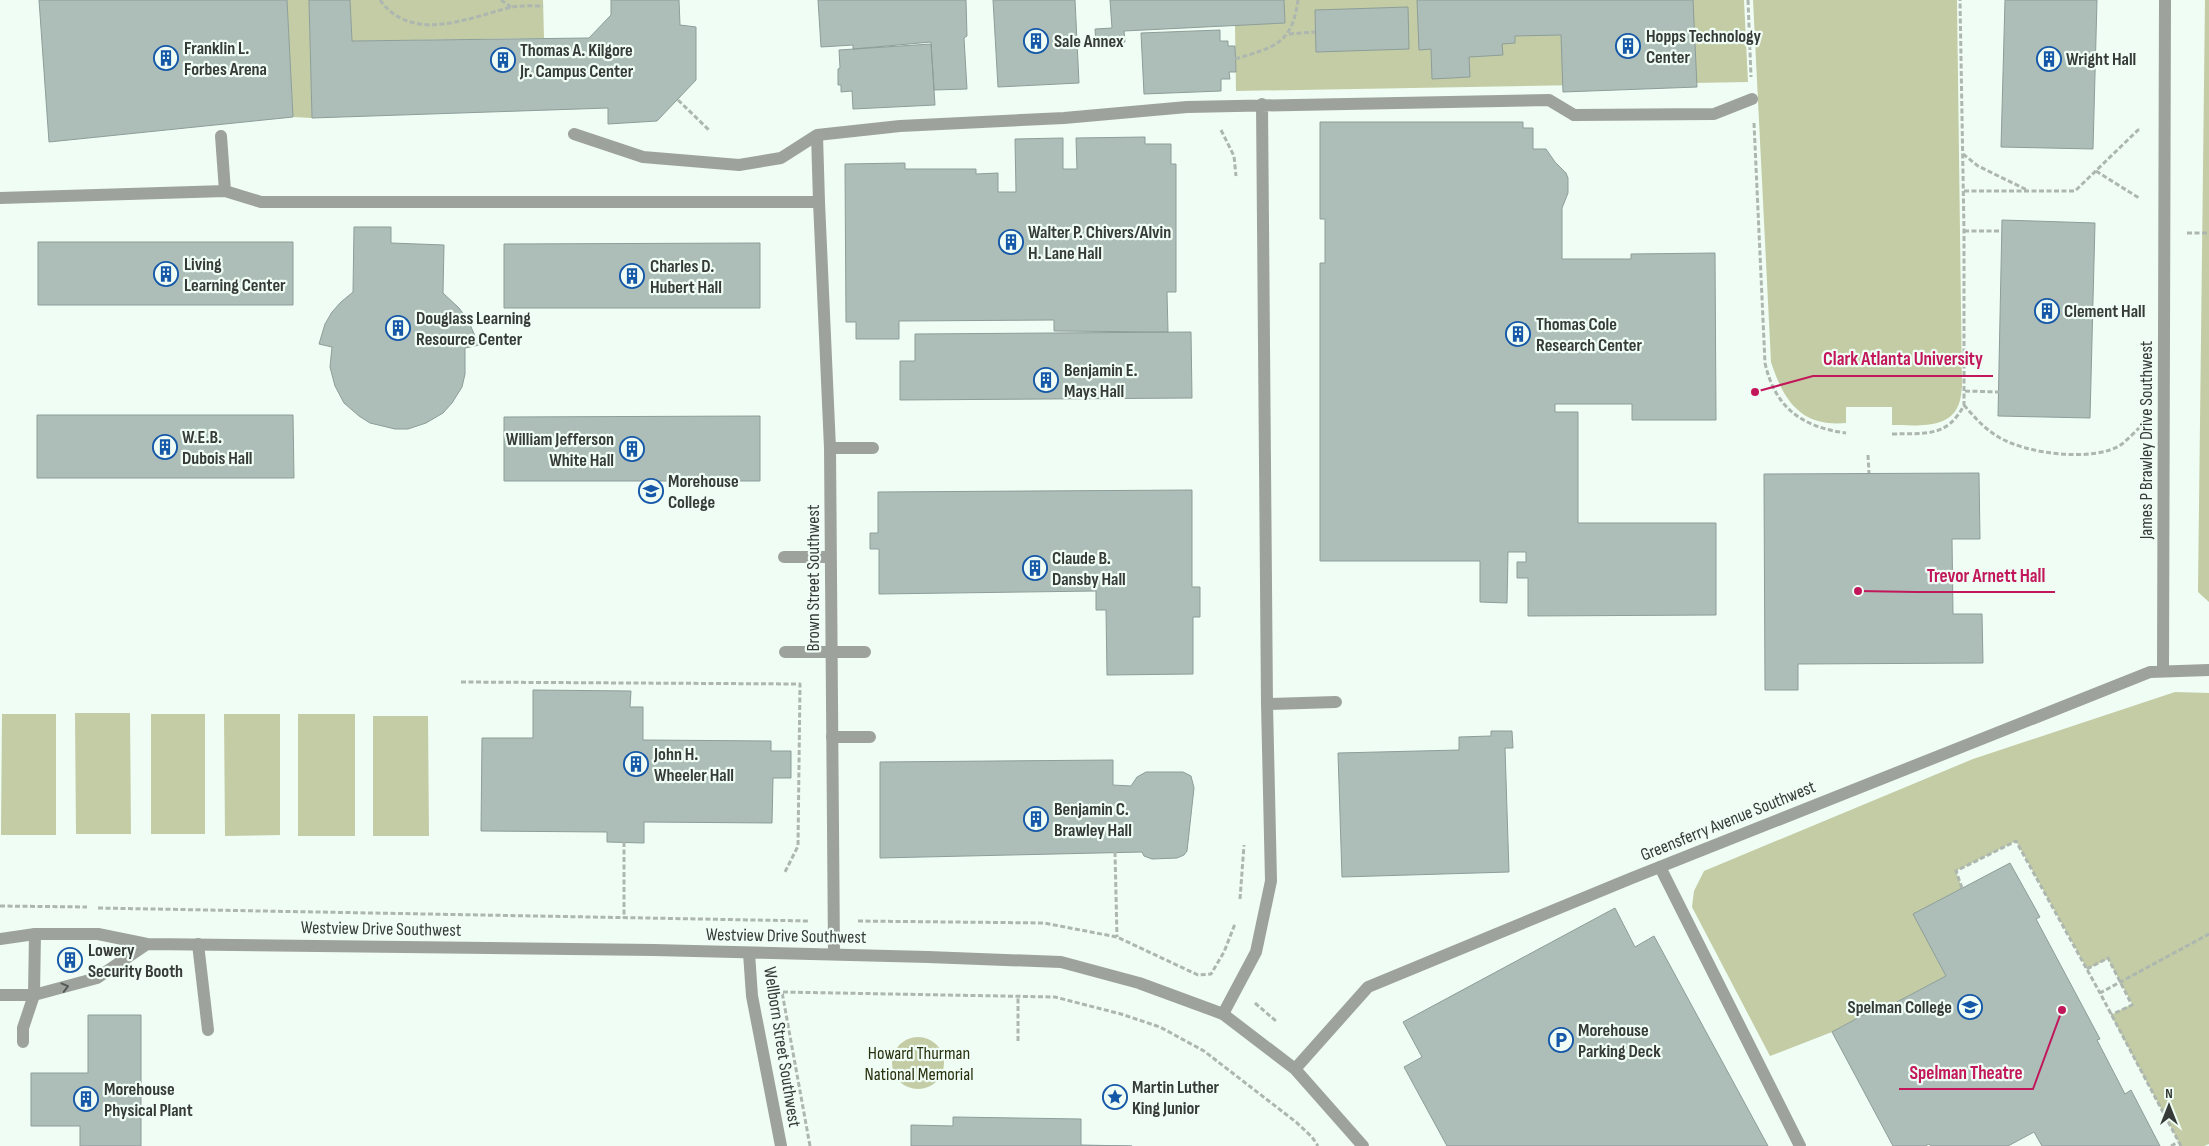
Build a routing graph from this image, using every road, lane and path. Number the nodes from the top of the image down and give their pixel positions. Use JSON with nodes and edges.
{"nodes":[{"id":1,"x":380,"y":0,"type":"edge"},
{"id":2,"x":501,"y":0,"type":"edge"},
{"id":3,"x":1298,"y":0,"type":"edge"},
{"id":4,"x":1748,"y":0,"type":"edge"},
{"id":5,"x":1960,"y":0,"type":"edge"},
{"id":6,"x":2166,"y":0,"type":"edge"},
{"id":7,"x":543,"y":6,"type":"dead end"},
{"id":8,"x":511,"y":8,"type":"junction"},
{"id":9,"x":1315,"y":32,"type":"dead end"},
{"id":10,"x":1288,"y":34,"type":"junction"},
{"id":11,"x":1235,"y":59,"type":"dead end"},
{"id":12,"x":1752,"y":99,"type":"junction"},
{"id":13,"x":678,"y":100,"type":"dead end"},
{"id":14,"x":1262,"y":104,"type":"junction"},
{"id":15,"x":1219,"y":125,"type":"dead end"},
{"id":16,"x":2165,"y":130,"type":"junction"},
{"id":17,"x":710,"y":131,"type":"dead end"},
{"id":18,"x":574,"y":134,"type":"dead end"},
{"id":19,"x":817,"y":135,"type":"junction"},
{"id":20,"x":221,"y":136,"type":"dead end"},
{"id":21,"x":1963,"y":153,"type":"junction"},
{"id":22,"x":2096,"y":171,"type":"junction"},
{"id":23,"x":1236,"y":184,"type":"dead end"},
{"id":24,"x":1964,"y":190,"type":"junction"},
{"id":25,"x":225,"y":191,"type":"junction"},
{"id":26,"x":2030,"y":191,"type":"junction"},
{"id":27,"x":0,"y":198,"type":"edge"},
{"id":28,"x":819,"y":202,"type":"junction"},
{"id":29,"x":2165,"y":214,"type":"junction"},
{"id":30,"x":1964,"y":230,"type":"junction"},
{"id":31,"x":2002,"y":231,"type":"dead end"},
{"id":32,"x":1965,"y":391,"type":"junction"},
{"id":33,"x":1999,"y":392,"type":"dead end"},
{"id":34,"x":2164,"y":395,"type":"junction"},
{"id":35,"x":1964,"y":405,"type":"junction"},
{"id":36,"x":1846,"y":433,"type":"dead end"},
{"id":37,"x":1892,"y":434,"type":"dead end"},
{"id":38,"x":830,"y":448,"type":"junction"},
{"id":39,"x":873,"y":448,"type":"dead end"},
{"id":40,"x":1868,"y":455,"type":"dead end"},
{"id":41,"x":1869,"y":473,"type":"dead end"},
{"id":42,"x":784,"y":557,"type":"dead end"},
{"id":43,"x":830,"y":557,"type":"junction"},
{"id":44,"x":785,"y":652,"type":"dead end"},
{"id":45,"x":831,"y":652,"type":"junction"},
{"id":46,"x":865,"y":652,"type":"dead end"},
{"id":47,"x":2163,"y":670,"type":"junction"},
{"id":48,"x":2209,"y":670,"type":"edge"},
{"id":49,"x":461,"y":682,"type":"dead end"},
{"id":50,"x":1336,"y":702,"type":"dead end"},
{"id":51,"x":1267,"y":704,"type":"junction"},
{"id":52,"x":832,"y":737,"type":"junction"},
{"id":53,"x":870,"y":737,"type":"dead end"},
{"id":54,"x":1244,"y":838,"type":"dead end"},
{"id":55,"x":624,"y":842,"type":"dead end"},
{"id":56,"x":1115,"y":852,"type":"dead end"},
{"id":57,"x":1660,"y":867,"type":"junction"},
{"id":58,"x":784,"y":874,"type":"dead end"},
{"id":59,"x":1962,"y":888,"type":"dead end"},
{"id":60,"x":1240,"y":905,"type":"dead end"},
{"id":61,"x":0,"y":906,"type":"edge"},
{"id":62,"x":88,"y":908,"type":"dead end"},
{"id":63,"x":97,"y":908,"type":"dead end"},
{"id":64,"x":624,"y":918,"type":"junction"},
{"id":65,"x":833,"y":921,"type":"junction"},
{"id":66,"x":1236,"y":922,"type":"dead end"},
{"id":67,"x":35,"y":934,"type":"junction"},
{"id":68,"x":2209,"y":934,"type":"edge"},
{"id":69,"x":1117,"y":937,"type":"junction"},
{"id":70,"x":0,"y":939,"type":"edge"},
{"id":71,"x":147,"y":944,"type":"junction"},
{"id":72,"x":198,"y":944,"type":"junction"},
{"id":73,"x":749,"y":953,"type":"junction"},
{"id":74,"x":834,"y":954,"type":"junction"},
{"id":75,"x":2087,"y":969,"type":"junction"},
{"id":76,"x":2120,"y":982,"type":"junction"},
{"id":77,"x":2100,"y":993,"type":"junction"},
{"id":78,"x":0,"y":995,"type":"edge"},
{"id":79,"x":34,"y":995,"type":"junction"},
{"id":80,"x":1018,"y":997,"type":"junction"},
{"id":81,"x":1223,"y":1014,"type":"junction"},
{"id":82,"x":2111,"y":1015,"type":"junction"},
{"id":83,"x":208,"y":1030,"type":"dead end"},
{"id":84,"x":1018,"y":1041,"type":"dead end"},
{"id":85,"x":23,"y":1042,"type":"dead end"},
{"id":86,"x":1295,"y":1069,"type":"junction"},
{"id":87,"x":2179,"y":1144,"type":"edge"},
{"id":88,"x":781,"y":1146,"type":"edge"},
{"id":89,"x":810,"y":1146,"type":"edge"},
{"id":90,"x":1318,"y":1146,"type":"edge"},
{"id":91,"x":1363,"y":1146,"type":"edge"},
{"id":92,"x":1800,"y":1146,"type":"edge"},
{"id":93,"x":2171,"y":1146,"type":"edge"}],
"edges":[{"from":1,"to":8,"type":"path"},
{"from":2,"to":8,"type":"path"},
{"from":3,"to":10,"type":"path"},
{"from":4,"to":12,"type":"path"},
{"from":5,"to":21,"type":"path"},
{"from":6,"to":16,"type":"street","name":"James P Brawley Drive Southwest"},
{"from":7,"to":8,"type":"path"},
{"from":9,"to":10,"type":"path"},
{"from":10,"to":11,"type":"path"},
{"from":12,"to":14,"type":"street"},
{"from":12,"to":36,"type":"path"},
{"from":13,"to":17,"type":"path"},
{"from":14,"to":19,"type":"street"},
{"from":14,"to":51,"type":"street"},
{"from":15,"to":23,"type":"path"},
{"from":16,"to":22,"type":"path"},
{"from":16,"to":29,"type":"street","name":"James P Brawley Drive Southwest"},
{"from":18,"to":19,"type":"street"},
{"from":19,"to":28,"type":"street","name":"Brown Street Southwest"},
{"from":20,"to":25,"type":"street"},
{"from":21,"to":24,"type":"path"},
{"from":21,"to":26,"type":"path"},
{"from":22,"to":26,"type":"path"},
{"from":22,"to":29,"type":"path"},
{"from":24,"to":26,"type":"path"},
{"from":24,"to":30,"type":"path"},
{"from":25,"to":27,"type":"street"},
{"from":25,"to":28,"type":"street"},
{"from":28,"to":38,"type":"street","name":"Brown Street Southwest"},
{"from":29,"to":34,"type":"street","name":"James P Brawley Drive Southwest"},
{"from":30,"to":31,"type":"path"},
{"from":30,"to":32,"type":"path"},
{"from":32,"to":33,"type":"path"},
{"from":32,"to":35,"type":"path"},
{"from":34,"to":35,"type":"path"},
{"from":34,"to":47,"type":"street","name":"James P Brawley Drive Southwest"},
{"from":35,"to":37,"type":"path"},
{"from":38,"to":39,"type":"street"},
{"from":38,"to":43,"type":"street","name":"Brown Street Southwest"},
{"from":40,"to":41,"type":"path"},
{"from":42,"to":43,"type":"street"},
{"from":43,"to":45,"type":"street","name":"Brown Street Southwest"},
{"from":44,"to":45,"type":"street"},
{"from":45,"to":46,"type":"street"},
{"from":45,"to":52,"type":"street","name":"Brown Street Southwest"},
{"from":47,"to":48,"type":"street","name":"Greensferry Avenue Southwest"},
{"from":47,"to":57,"type":"street","name":"Greensferry Avenue Southwest"},
{"from":49,"to":58,"type":"path"},
{"from":50,"to":51,"type":"street"},
{"from":51,"to":81,"type":"street"},
{"from":52,"to":53,"type":"street"},
{"from":52,"to":65,"type":"street","name":"Brown Street Southwest"},
{"from":54,"to":60,"type":"path"},
{"from":55,"to":64,"type":"path"},
{"from":56,"to":69,"type":"path"},
{"from":57,"to":86,"type":"street","name":"Greensferry Avenue Southwest"},
{"from":57,"to":92,"type":"street"},
{"from":59,"to":75,"type":"path"},
{"from":61,"to":62,"type":"path"},
{"from":63,"to":64,"type":"path"},
{"from":64,"to":65,"type":"path"},
{"from":65,"to":69,"type":"path"},
{"from":65,"to":74,"type":"street","name":"Brown Street Southwest"},
{"from":66,"to":69,"type":"path"},
{"from":67,"to":70,"type":"street","name":"Westview Drive Southwest"},
{"from":67,"to":71,"type":"street","name":"Westview Drive Southwest"},
{"from":67,"to":79,"type":"street"},
{"from":68,"to":76,"type":"path"},
{"from":71,"to":72,"type":"street","name":"Westview Drive Southwest"},
{"from":79,"to":71,"type":"street","one_way":true},
{"from":72,"to":73,"type":"street","name":"Westview Drive Southwest"},
{"from":72,"to":83,"type":"street"},
{"from":73,"to":74,"type":"street","name":"Westview Drive Southwest"},
{"from":73,"to":88,"type":"street","name":"Wellborn Street Southwest"},
{"from":74,"to":81,"type":"street","name":"Westview Drive Southwest"},
{"from":75,"to":76,"type":"path"},
{"from":75,"to":77,"type":"path"},
{"from":76,"to":77,"type":"path"},
{"from":76,"to":82,"type":"path"},
{"from":77,"to":82,"type":"path"},
{"from":78,"to":79,"type":"street"},
{"from":79,"to":85,"type":"street"},
{"from":80,"to":84,"type":"path"},
{"from":80,"to":89,"type":"path"},
{"from":80,"to":90,"type":"path"},
{"from":81,"to":86,"type":"street","name":"Westview Drive Southwest"},
{"from":82,"to":87,"type":"path"},
{"from":86,"to":91,"type":"street","name":"Westview Drive Southwest"},
{"from":87,"to":93,"type":"path"}]}
